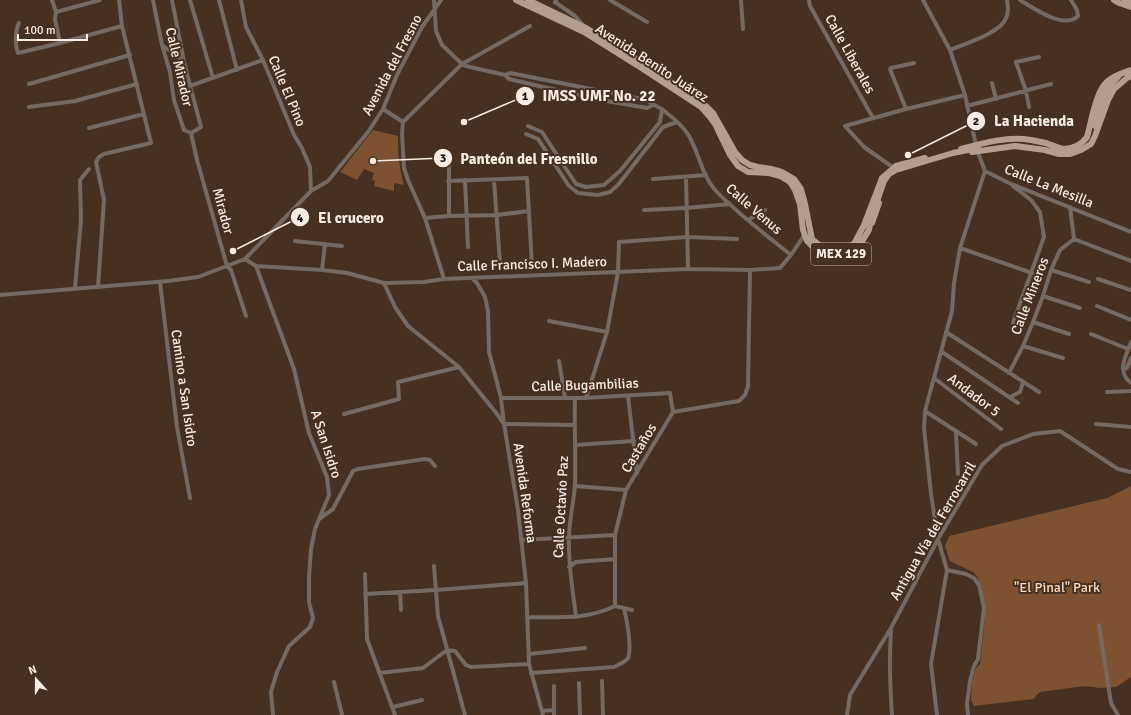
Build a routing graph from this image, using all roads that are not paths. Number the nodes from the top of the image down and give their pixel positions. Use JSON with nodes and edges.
{"nodes":[{"id":1,"x":52,"y":0,"type":"edge"},
{"id":2,"x":100,"y":0,"type":"edge"},
{"id":3,"x":120,"y":0,"type":"edge"},
{"id":4,"x":153,"y":0,"type":"edge"},
{"id":5,"x":172,"y":0,"type":"edge"},
{"id":6,"x":190,"y":0,"type":"edge"},
{"id":7,"x":219,"y":0,"type":"edge"},
{"id":8,"x":241,"y":0,"type":"edge"},
{"id":9,"x":434,"y":0,"type":"edge"},
{"id":10,"x":441,"y":0,"type":"edge"},
{"id":11,"x":516,"y":0,"type":"edge"},
{"id":12,"x":528,"y":0,"type":"edge"},
{"id":13,"x":610,"y":0,"type":"edge"},
{"id":14,"x":741,"y":0,"type":"edge"},
{"id":15,"x":809,"y":0,"type":"edge"},
{"id":16,"x":923,"y":0,"type":"edge"},
{"id":17,"x":1007,"y":0,"type":"edge"},
{"id":18,"x":1020,"y":0,"type":"edge"},
{"id":19,"x":1071,"y":0,"type":"edge"},
{"id":20,"x":1114,"y":0,"type":"edge"},
{"id":21,"x":1124,"y":0,"type":"edge"},
{"id":22,"x":556,"y":1,"type":"edge"},
{"id":23,"x":1131,"y":3,"type":"edge"},
{"id":24,"x":1131,"y":7,"type":"edge"},
{"id":25,"x":435,"y":8,"type":"junction"},
{"id":26,"x":56,"y":12,"type":"junction"},
{"id":27,"x":647,"y":22,"type":"dead end"},
{"id":28,"x":19,"y":23,"type":"dead end"},
{"id":29,"x":122,"y":26,"type":"junction"},
{"id":30,"x":530,"y":26,"type":"dead end"},
{"id":31,"x":586,"y":28,"type":"junction"},
{"id":32,"x":743,"y":29,"type":"dead end"},
{"id":33,"x":60,"y":43,"type":"junction"},
{"id":34,"x":162,"y":45,"type":"junction"},
{"id":35,"x":950,"y":50,"type":"junction"},
{"id":36,"x":130,"y":55,"type":"junction"},
{"id":37,"x":1039,"y":57,"type":"dead end"},
{"id":38,"x":263,"y":60,"type":"junction"},
{"id":39,"x":184,"y":62,"type":"junction"},
{"id":40,"x":914,"y":62,"type":"dead end"},
{"id":41,"x":462,"y":64,"type":"junction"},
{"id":42,"x":237,"y":70,"type":"junction"},
{"id":43,"x":1131,"y":70,"type":"edge"},
{"id":44,"x":1122,"y":73,"type":"junction"},
{"id":45,"x":505,"y":75,"type":"junction"},
{"id":46,"x":1129,"y":77,"type":"edge"},
{"id":47,"x":213,"y":78,"type":"junction"},
{"id":48,"x":992,"y":83,"type":"dead end"},
{"id":49,"x":1113,"y":83,"type":"junction"},
{"id":50,"x":30,"y":84,"type":"dead end"},
{"id":51,"x":137,"y":84,"type":"junction"},
{"id":52,"x":1051,"y":84,"type":"dead end"},
{"id":53,"x":190,"y":86,"type":"junction"},
{"id":54,"x":1026,"y":91,"type":"junction"},
{"id":55,"x":965,"y":95,"type":"junction"},
{"id":56,"x":996,"y":98,"type":"junction"},
{"id":57,"x":653,"y":106,"type":"junction"},
{"id":58,"x":967,"y":106,"type":"junction"},
{"id":59,"x":29,"y":107,"type":"dead end"},
{"id":60,"x":1029,"y":107,"type":"dead end"},
{"id":61,"x":383,"y":109,"type":"junction"},
{"id":62,"x":662,"y":109,"type":"junction"},
{"id":63,"x":906,"y":109,"type":"junction"},
{"id":64,"x":144,"y":114,"type":"junction"},
{"id":65,"x":873,"y":118,"type":"junction"},
{"id":66,"x":403,"y":122,"type":"junction"},
{"id":67,"x":660,"y":122,"type":"junction"},
{"id":68,"x":676,"y":122,"type":"junction"},
{"id":69,"x":528,"y":126,"type":"dead end"},
{"id":70,"x":664,"y":127,"type":"junction"},
{"id":71,"x":89,"y":128,"type":"dead end"},
{"id":72,"x":191,"y":133,"type":"junction"},
{"id":73,"x":526,"y":134,"type":"dead end"},
{"id":74,"x":977,"y":148,"type":"junction"},
{"id":75,"x":449,"y":165,"type":"dead end"},
{"id":76,"x":894,"y":168,"type":"junction"},
{"id":77,"x":89,"y":169,"type":"dead end"},
{"id":78,"x":985,"y":171,"type":"junction"},
{"id":79,"x":706,"y":176,"type":"junction"},
{"id":80,"x":686,"y":177,"type":"junction"},
{"id":81,"x":653,"y":179,"type":"dead end"},
{"id":82,"x":448,"y":180,"type":"junction"},
{"id":83,"x":464,"y":180,"type":"junction"},
{"id":84,"x":494,"y":180,"type":"junction"},
{"id":85,"x":1010,"y":183,"type":"junction"},
{"id":86,"x":580,"y":185,"type":"junction"},
{"id":87,"x":311,"y":191,"type":"junction"},
{"id":88,"x":578,"y":193,"type":"junction"},
{"id":89,"x":730,"y":204,"type":"junction"},
{"id":90,"x":1070,"y":207,"type":"junction"},
{"id":91,"x":686,"y":208,"type":"junction"},
{"id":92,"x":644,"y":210,"type":"dead end"},
{"id":93,"x":765,"y":210,"type":"dead end"},
{"id":94,"x":529,"y":211,"type":"junction"},
{"id":95,"x":466,"y":215,"type":"junction"},
{"id":96,"x":497,"y":215,"type":"junction"},
{"id":97,"x":450,"y":216,"type":"junction"},
{"id":98,"x":425,"y":218,"type":"junction"},
{"id":99,"x":748,"y":220,"type":"junction"},
{"id":100,"x":866,"y":228,"type":"junction"},
{"id":101,"x":807,"y":232,"type":"junction"},
{"id":102,"x":1131,"y":232,"type":"edge"},
{"id":103,"x":687,"y":237,"type":"junction"},
{"id":104,"x":737,"y":239,"type":"dead end"},
{"id":105,"x":1074,"y":239,"type":"junction"},
{"id":106,"x":295,"y":241,"type":"dead end"},
{"id":107,"x":325,"y":244,"type":"junction"},
{"id":108,"x":342,"y":246,"type":"dead end"},
{"id":109,"x":468,"y":246,"type":"dead end"},
{"id":110,"x":960,"y":248,"type":"junction"},
{"id":111,"x":791,"y":255,"type":"junction"},
{"id":112,"x":245,"y":259,"type":"junction"},
{"id":113,"x":1131,"y":261,"type":"edge"},
{"id":114,"x":500,"y":263,"type":"dead end"},
{"id":115,"x":227,"y":266,"type":"junction"},
{"id":116,"x":256,"y":266,"type":"junction"},
{"id":117,"x":532,"y":266,"type":"dead end"},
{"id":118,"x":688,"y":269,"type":"junction"},
{"id":119,"x":322,"y":270,"type":"junction"},
{"id":120,"x":750,"y":270,"type":"junction"},
{"id":121,"x":1051,"y":270,"type":"junction"},
{"id":122,"x":618,"y":272,"type":"junction"},
{"id":123,"x":1032,"y":273,"type":"junction"},
{"id":124,"x":472,"y":278,"type":"junction"},
{"id":125,"x":444,"y":279,"type":"junction"},
{"id":126,"x":1098,"y":279,"type":"dead end"},
{"id":127,"x":160,"y":282,"type":"junction"},
{"id":128,"x":1089,"y":282,"type":"dead end"},
{"id":129,"x":384,"y":283,"type":"junction"},
{"id":130,"x":98,"y":287,"type":"junction"},
{"id":131,"x":76,"y":288,"type":"junction"},
{"id":132,"x":1131,"y":290,"type":"edge"},
{"id":133,"x":0,"y":295,"type":"edge"},
{"id":134,"x":1043,"y":296,"type":"junction"},
{"id":135,"x":1096,"y":306,"type":"dead end"},
{"id":136,"x":1080,"y":308,"type":"dead end"},
{"id":137,"x":246,"y":316,"type":"dead end"},
{"id":138,"x":1131,"y":320,"type":"edge"},
{"id":139,"x":549,"y":321,"type":"dead end"},
{"id":140,"x":1033,"y":322,"type":"junction"},
{"id":141,"x":1013,"y":323,"type":"dead end"},
{"id":142,"x":607,"y":332,"type":"junction"},
{"id":143,"x":946,"y":332,"type":"junction"},
{"id":144,"x":1069,"y":334,"type":"dead end"},
{"id":145,"x":1091,"y":334,"type":"dead end"},
{"id":146,"x":1131,"y":342,"type":"edge"},
{"id":147,"x":1023,"y":346,"type":"junction"},
{"id":148,"x":1128,"y":349,"type":"junction"},
{"id":149,"x":942,"y":352,"type":"junction"},
{"id":150,"x":1063,"y":358,"type":"dead end"},
{"id":151,"x":1131,"y":358,"type":"edge"},
{"id":152,"x":559,"y":361,"type":"dead end"},
{"id":153,"x":459,"y":366,"type":"junction"},
{"id":154,"x":1124,"y":369,"type":"junction"},
{"id":155,"x":1009,"y":373,"type":"junction"},
{"id":156,"x":934,"y":378,"type":"junction"},
{"id":157,"x":1022,"y":382,"type":"junction"},
{"id":158,"x":1130,"y":382,"type":"edge"},
{"id":159,"x":1129,"y":390,"type":"edge"},
{"id":160,"x":1039,"y":392,"type":"dead end"},
{"id":161,"x":1107,"y":392,"type":"dead end"},
{"id":162,"x":628,"y":396,"type":"junction"},
{"id":163,"x":501,"y":398,"type":"junction"},
{"id":164,"x":565,"y":398,"type":"junction"},
{"id":165,"x":584,"y":398,"type":"junction"},
{"id":166,"x":1010,"y":398,"type":"junction"},
{"id":167,"x":575,"y":399,"type":"junction"},
{"id":168,"x":1018,"y":402,"type":"dead end"},
{"id":169,"x":925,"y":411,"type":"junction"},
{"id":170,"x":673,"y":412,"type":"junction"},
{"id":171,"x":344,"y":414,"type":"dead end"},
{"id":172,"x":504,"y":424,"type":"junction"},
{"id":173,"x":1096,"y":424,"type":"dead end"},
{"id":174,"x":574,"y":425,"type":"junction"},
{"id":175,"x":1131,"y":427,"type":"edge"},
{"id":176,"x":1001,"y":429,"type":"dead end"},
{"id":177,"x":956,"y":432,"type":"junction"},
{"id":178,"x":634,"y":441,"type":"junction"},
{"id":179,"x":976,"y":444,"type":"dead end"},
{"id":180,"x":575,"y":445,"type":"junction"},
{"id":181,"x":435,"y":466,"type":"dead end"},
{"id":182,"x":1131,"y":472,"type":"edge"},
{"id":183,"x":637,"y":473,"type":"junction"},
{"id":184,"x":958,"y":474,"type":"dead end"},
{"id":185,"x":575,"y":486,"type":"junction"},
{"id":186,"x":626,"y":490,"type":"junction"},
{"id":187,"x":190,"y":498,"type":"dead end"},
{"id":188,"x":319,"y":520,"type":"junction"},
{"id":189,"x":615,"y":535,"type":"junction"},
{"id":190,"x":568,"y":538,"type":"junction"},
{"id":191,"x":938,"y":539,"type":"junction"},
{"id":192,"x":521,"y":540,"type":"junction"},
{"id":193,"x":615,"y":559,"type":"junction"},
{"id":194,"x":434,"y":566,"type":"dead end"},
{"id":195,"x":569,"y":567,"type":"junction"},
{"id":196,"x":947,"y":570,"type":"junction"},
{"id":197,"x":365,"y":574,"type":"dead end"},
{"id":198,"x":526,"y":583,"type":"junction"},
{"id":199,"x":436,"y":590,"type":"junction"},
{"id":200,"x":400,"y":592,"type":"junction"},
{"id":201,"x":365,"y":594,"type":"junction"},
{"id":202,"x":615,"y":606,"type":"junction"},
{"id":203,"x":624,"y":608,"type":"junction"},
{"id":204,"x":401,"y":610,"type":"dead end"},
{"id":205,"x":632,"y":610,"type":"dead end"},
{"id":206,"x":527,"y":617,"type":"junction"},
{"id":207,"x":576,"y":617,"type":"junction"},
{"id":208,"x":1099,"y":625,"type":"dead end"},
{"id":209,"x":892,"y":628,"type":"junction"},
{"id":210,"x":585,"y":648,"type":"dead end"},
{"id":211,"x":447,"y":650,"type":"junction"},
{"id":212,"x":529,"y":654,"type":"junction"},
{"id":213,"x":529,"y":664,"type":"junction"},
{"id":214,"x":380,"y":673,"type":"junction"},
{"id":215,"x":532,"y":674,"type":"junction"},
{"id":216,"x":602,"y":681,"type":"dead end"},
{"id":217,"x":334,"y":682,"type":"dead end"},
{"id":218,"x":579,"y":683,"type":"dead end"},
{"id":219,"x":554,"y":686,"type":"dead end"},
{"id":220,"x":422,"y":700,"type":"dead end"},
{"id":221,"x":392,"y":707,"type":"junction"},
{"id":222,"x":554,"y":710,"type":"junction"},
{"id":223,"x":543,"y":713,"type":"edge"},
{"id":224,"x":273,"y":715,"type":"edge"},
{"id":225,"x":342,"y":715,"type":"edge"},
{"id":226,"x":395,"y":715,"type":"edge"},
{"id":227,"x":465,"y":715,"type":"edge"},
{"id":228,"x":554,"y":715,"type":"edge"},
{"id":229,"x":580,"y":715,"type":"edge"},
{"id":230,"x":603,"y":715,"type":"edge"},
{"id":231,"x":847,"y":715,"type":"edge"},
{"id":232,"x":892,"y":715,"type":"edge"},
{"id":233,"x":937,"y":715,"type":"edge"},
{"id":234,"x":968,"y":715,"type":"edge"},
{"id":235,"x":1118,"y":715,"type":"edge"}],
"edges":[{"from":1,"to":26,"type":"street"},
{"from":2,"to":26,"type":"street"},
{"from":3,"to":29,"type":"street"},
{"from":4,"to":34,"type":"street","name":"Calle Mirador"},
{"from":5,"to":39,"type":"street"},
{"from":6,"to":47,"type":"street"},
{"from":7,"to":42,"type":"street"},
{"from":8,"to":38,"type":"street","name":"Calle El Pino"},
{"from":9,"to":25,"type":"street"},
{"from":10,"to":25,"type":"street","name":"Avenida del Fresno"},
{"from":11,"to":101,"type":"main road","name":"Avenida Benito Juárez","number":"MEX 129"},
{"from":12,"to":31,"type":"main road","name":"Avenida Benito Juárez","number":"MEX 129"},
{"from":13,"to":27,"type":"street"},
{"from":14,"to":32,"type":"street"},
{"from":15,"to":65,"type":"street","name":"Calle Liberales"},
{"from":16,"to":35,"type":"street","name":"Calle La Mesilla"},
{"from":17,"to":35,"type":"street"},
{"from":18,"to":19,"type":"street"},
{"from":20,"to":24,"type":"main road"},
{"from":21,"to":23,"type":"main road"},
{"from":22,"to":31,"type":"street"},
{"from":25,"to":41,"type":"street"},
{"from":25,"to":61,"type":"street","name":"Avenida del Fresno"},
{"from":26,"to":33,"type":"street"},
{"from":28,"to":33,"type":"street"},
{"from":29,"to":33,"type":"street"},
{"from":29,"to":36,"type":"street"},
{"from":30,"to":41,"type":"street"},
{"from":31,"to":101,"type":"main road","name":"Avenida Benito Juárez","number":"MEX 129"},
{"from":34,"to":39,"type":"street"},
{"from":34,"to":72,"type":"street","name":"Calle Mirador"},
{"from":35,"to":55,"type":"street","name":"Calle La Mesilla"},
{"from":36,"to":50,"type":"street"},
{"from":36,"to":51,"type":"street"},
{"from":37,"to":54,"type":"street"},
{"from":38,"to":42,"type":"street"},
{"from":38,"to":87,"type":"street","name":"Calle El Pino"},
{"from":39,"to":53,"type":"street"},
{"from":40,"to":63,"type":"street"},
{"from":41,"to":45,"type":"street"},
{"from":41,"to":66,"type":"street"},
{"from":42,"to":47,"type":"street"},
{"from":43,"to":44,"type":"main road","number":"MEX 129"},
{"from":44,"to":49,"type":"main road","number":"MEX 129"},
{"from":44,"to":74,"type":"main road","number":"MEX 129"},
{"from":45,"to":57,"type":"street"},
{"from":45,"to":57,"type":"street"},
{"from":46,"to":49,"type":"main road","number":"MEX 129"},
{"from":46,"to":74,"type":"main road","number":"MEX 129"},
{"from":47,"to":53,"type":"street"},
{"from":48,"to":56,"type":"street"},
{"from":49,"to":100,"type":"main road","name":"Avenida Benito Juárez","number":"MEX 129","bridge":true},
{"from":51,"to":59,"type":"street"},
{"from":51,"to":64,"type":"street"},
{"from":52,"to":54,"type":"street"},
{"from":53,"to":72,"type":"street"},
{"from":54,"to":56,"type":"street"},
{"from":54,"to":60,"type":"street"},
{"from":55,"to":58,"type":"street","name":"Calle La Mesilla"},
{"from":55,"to":63,"type":"street"},
{"from":56,"to":58,"type":"street"},
{"from":57,"to":62,"type":"street"},
{"from":58,"to":74,"type":"street","name":"Calle La Mesilla"},
{"from":61,"to":66,"type":"street"},
{"from":61,"to":87,"type":"street","name":"Avenida del Fresno"},
{"from":62,"to":67,"type":"street"},
{"from":62,"to":68,"type":"street","name":"Calle Venus"},
{"from":63,"to":65,"type":"street"},
{"from":64,"to":71,"type":"street"},
{"from":64,"to":130,"type":"street"},
{"from":65,"to":76,"type":"street"},
{"from":66,"to":98,"type":"street"},
{"from":67,"to":70,"type":"street"},
{"from":67,"to":86,"type":"street"},
{"from":68,"to":70,"type":"street"},
{"from":68,"to":79,"type":"street","name":"Calle Venus"},
{"from":69,"to":86,"type":"street"},
{"from":70,"to":88,"type":"street"},
{"from":72,"to":115,"type":"street","name":"Mirador"},
{"from":73,"to":88,"type":"street"},
{"from":74,"to":76,"type":"main road","number":"MEX 129"},
{"from":74,"to":78,"type":"street","name":"Calle La Mesilla"},
{"from":74,"to":100,"type":"main road","number":"MEX 129"},
{"from":75,"to":82,"type":"street"},
{"from":76,"to":100,"type":"main road","number":"MEX 129"},
{"from":77,"to":131,"type":"street"},
{"from":78,"to":85,"type":"street","name":"Calle La Mesilla"},
{"from":78,"to":110,"type":"street"},
{"from":79,"to":80,"type":"street"},
{"from":79,"to":89,"type":"street","name":"Calle Venus"},
{"from":80,"to":81,"type":"street"},
{"from":80,"to":91,"type":"street"},
{"from":82,"to":83,"type":"street"},
{"from":82,"to":97,"type":"street"},
{"from":83,"to":84,"type":"street"},
{"from":83,"to":95,"type":"street","name":"Calle Francisco I. Madero"},
{"from":84,"to":94,"type":"street"},
{"from":84,"to":96,"type":"street"},
{"from":85,"to":90,"type":"street","name":"Calle La Mesilla"},
{"from":85,"to":123,"type":"street"},
{"from":86,"to":88,"type":"street"},
{"from":87,"to":112,"type":"street","name":"Avenida del Fresno"},
{"from":89,"to":91,"type":"street"},
{"from":89,"to":99,"type":"street","name":"Calle Venus"},
{"from":90,"to":102,"type":"street","name":"Calle La Mesilla"},
{"from":90,"to":105,"type":"street"},
{"from":91,"to":92,"type":"street"},
{"from":91,"to":103,"type":"street"},
{"from":93,"to":99,"type":"street"},
{"from":94,"to":96,"type":"street"},
{"from":94,"to":117,"type":"street"},
{"from":95,"to":96,"type":"street"},
{"from":95,"to":97,"type":"street"},
{"from":95,"to":109,"type":"street","name":"Calle Francisco I. Madero"},
{"from":96,"to":114,"type":"street"},
{"from":97,"to":98,"type":"street"},
{"from":98,"to":125,"type":"street"},
{"from":99,"to":111,"type":"street","name":"Calle Venus"},
{"from":100,"to":101,"type":"main road","name":"Avenida Benito Juárez","number":"MEX 129"},
{"from":101,"to":111,"type":"street","name":"Calle Francisco I. Madero"},
{"from":103,"to":104,"type":"street"},
{"from":103,"to":118,"type":"street"},
{"from":103,"to":122,"type":"street"},
{"from":105,"to":113,"type":"street"},
{"from":105,"to":121,"type":"street","name":"Calle Mineros"},
{"from":106,"to":107,"type":"street"},
{"from":107,"to":108,"type":"street"},
{"from":107,"to":119,"type":"street"},
{"from":110,"to":123,"type":"street"},
{"from":110,"to":143,"type":"street"},
{"from":111,"to":120,"type":"street","name":"Calle Francisco I. Madero"},
{"from":112,"to":115,"type":"street"},
{"from":112,"to":116,"type":"street","name":"Calle Francisco I. Madero"},
{"from":115,"to":127,"type":"street"},
{"from":115,"to":137,"type":"street","name":"Mirador"},
{"from":116,"to":119,"type":"street","name":"Calle Francisco I. Madero"},
{"from":116,"to":188,"type":"street","name":"A San Isidro"},
{"from":118,"to":120,"type":"street","name":"Calle Francisco I. Madero"},
{"from":118,"to":122,"type":"street","name":"Calle Francisco I. Madero"},
{"from":119,"to":129,"type":"street","name":"Calle Francisco I. Madero"},
{"from":120,"to":170,"type":"street"},
{"from":121,"to":128,"type":"street"},
{"from":121,"to":134,"type":"street","name":"Calle Mineros"},
{"from":122,"to":124,"type":"street","name":"Calle Francisco I. Madero"},
{"from":122,"to":142,"type":"street"},
{"from":123,"to":141,"type":"street"},
{"from":124,"to":125,"type":"street","name":"Calle Francisco I. Madero"},
{"from":124,"to":163,"type":"street","name":"Avenida Reforma"},
{"from":125,"to":129,"type":"street","name":"Calle Francisco I. Madero"},
{"from":126,"to":132,"type":"street"},
{"from":127,"to":130,"type":"street"},
{"from":127,"to":187,"type":"street","name":"Camino a San Isidro"},
{"from":129,"to":153,"type":"street"},
{"from":130,"to":131,"type":"street"},
{"from":131,"to":133,"type":"street"},
{"from":134,"to":136,"type":"street"},
{"from":134,"to":140,"type":"street","name":"Calle Mineros"},
{"from":135,"to":138,"type":"street"},
{"from":139,"to":142,"type":"street"},
{"from":140,"to":144,"type":"street"},
{"from":140,"to":147,"type":"street","name":"Calle Mineros"},
{"from":142,"to":165,"type":"street"},
{"from":143,"to":149,"type":"street"},
{"from":143,"to":155,"type":"street"},
{"from":145,"to":148,"type":"street"},
{"from":146,"to":148,"type":"street"},
{"from":147,"to":150,"type":"street"},
{"from":147,"to":155,"type":"street","name":"Calle Mineros"},
{"from":148,"to":154,"type":"street"},
{"from":149,"to":156,"type":"street"},
{"from":149,"to":166,"type":"street"},
{"from":151,"to":154,"type":"street"},
{"from":152,"to":164,"type":"street"},
{"from":153,"to":171,"type":"street"},
{"from":153,"to":172,"type":"street"},
{"from":154,"to":158,"type":"street"},
{"from":155,"to":157,"type":"street"},
{"from":156,"to":169,"type":"street"},
{"from":156,"to":176,"type":"street","name":"Andador 5"},
{"from":157,"to":160,"type":"street"},
{"from":157,"to":166,"type":"street"},
{"from":158,"to":159,"type":"street"},
{"from":159,"to":161,"type":"street"},
{"from":162,"to":165,"type":"street","name":"Calle Bugambilias"},
{"from":162,"to":170,"type":"street","name":"Calle Bugambilias"},
{"from":162,"to":178,"type":"street"},
{"from":163,"to":164,"type":"street","name":"Calle Bugambilias"},
{"from":163,"to":172,"type":"street","name":"Avenida Reforma"},
{"from":164,"to":167,"type":"street","name":"Calle Bugambilias"},
{"from":165,"to":167,"type":"street","name":"Calle Bugambilias"},
{"from":166,"to":168,"type":"street"},
{"from":167,"to":174,"type":"street","name":"Calle Octavio Paz"},
{"from":169,"to":177,"type":"street"},
{"from":169,"to":191,"type":"street"},
{"from":170,"to":183,"type":"street","name":"Castaños"},
{"from":172,"to":174,"type":"street"},
{"from":172,"to":192,"type":"street","name":"Avenida Reforma"},
{"from":173,"to":175,"type":"street"},
{"from":174,"to":180,"type":"street","name":"Calle Octavio Paz"},
{"from":177,"to":179,"type":"street"},
{"from":177,"to":184,"type":"street"},
{"from":178,"to":180,"type":"street"},
{"from":178,"to":183,"type":"street"},
{"from":180,"to":185,"type":"street","name":"Calle Octavio Paz"},
{"from":181,"to":188,"type":"street"},
{"from":182,"to":191,"type":"street","name":"Antigua Vía del Ferrocarril"},
{"from":183,"to":186,"type":"street","name":"Castaños"},
{"from":185,"to":186,"type":"street"},
{"from":185,"to":190,"type":"street","name":"Calle Octavio Paz"},
{"from":186,"to":189,"type":"street","name":"Castaños"},
{"from":188,"to":224,"type":"street","name":"A San Isidro"},
{"from":189,"to":190,"type":"street"},
{"from":189,"to":193,"type":"street","name":"Castaños"},
{"from":190,"to":192,"type":"street"},
{"from":190,"to":195,"type":"street","name":"Calle Octavio Paz"},
{"from":191,"to":196,"type":"street"},
{"from":191,"to":209,"type":"street","name":"Antigua Vía del Ferrocarril"},
{"from":192,"to":198,"type":"street","name":"Avenida Reforma"},
{"from":193,"to":195,"type":"street"},
{"from":193,"to":202,"type":"street","name":"Castaños"},
{"from":194,"to":199,"type":"street"},
{"from":195,"to":207,"type":"street","name":"Calle Octavio Paz"},
{"from":196,"to":233,"type":"street"},
{"from":196,"to":234,"type":"street"},
{"from":197,"to":201,"type":"street"},
{"from":198,"to":199,"type":"street"},
{"from":198,"to":206,"type":"street","name":"Avenida Reforma"},
{"from":199,"to":200,"type":"street"},
{"from":199,"to":211,"type":"street"},
{"from":200,"to":201,"type":"street"},
{"from":200,"to":204,"type":"street"},
{"from":201,"to":214,"type":"street"},
{"from":202,"to":203,"type":"street"},
{"from":202,"to":207,"type":"street"},
{"from":203,"to":205,"type":"street"},
{"from":203,"to":215,"type":"street"},
{"from":206,"to":207,"type":"street"},
{"from":206,"to":212,"type":"street","name":"Avenida Reforma"},
{"from":208,"to":235,"type":"street"},
{"from":209,"to":231,"type":"street","name":"Antigua Vía del Ferrocarril"},
{"from":209,"to":232,"type":"street"},
{"from":210,"to":212,"type":"street"},
{"from":211,"to":213,"type":"street"},
{"from":211,"to":214,"type":"street"},
{"from":211,"to":227,"type":"street"},
{"from":212,"to":213,"type":"street","name":"Avenida Reforma"},
{"from":213,"to":215,"type":"street","name":"Avenida Reforma"},
{"from":214,"to":221,"type":"street"},
{"from":215,"to":223,"type":"street","name":"Avenida Reforma"},
{"from":216,"to":230,"type":"street"},
{"from":217,"to":225,"type":"street"},
{"from":218,"to":229,"type":"street"},
{"from":219,"to":222,"type":"street"},
{"from":220,"to":221,"type":"street"},
{"from":221,"to":226,"type":"street"},
{"from":222,"to":223,"type":"street"},
{"from":222,"to":228,"type":"street"}]}
